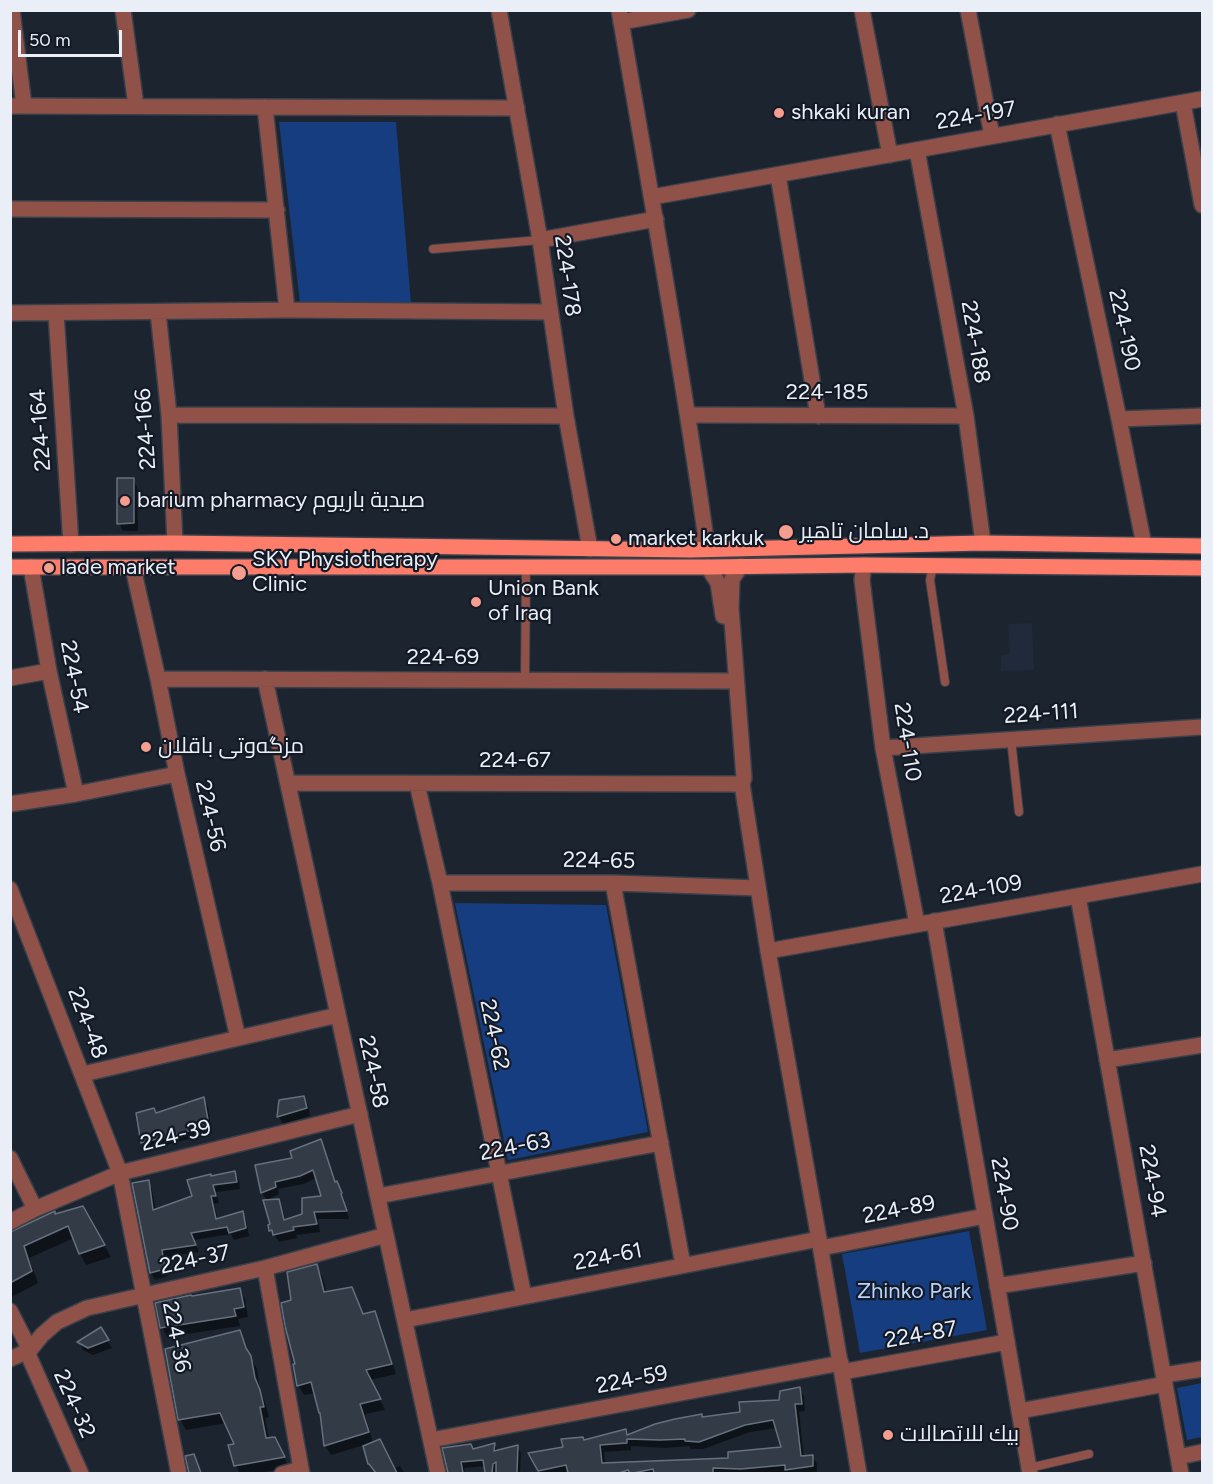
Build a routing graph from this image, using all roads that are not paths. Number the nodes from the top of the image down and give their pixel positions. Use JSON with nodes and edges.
{"nodes":[{"id":1,"x":12,"y":10,"type":"edge"},
{"id":2,"x":123,"y":10,"type":"edge"},
{"id":3,"x":499,"y":10,"type":"edge"},
{"id":4,"x":688,"y":10,"type":"edge"},
{"id":5,"x":862,"y":10,"type":"edge"},
{"id":6,"x":968,"y":10,"type":"edge"},
{"id":7,"x":620,"y":16,"type":"edge"},
{"id":8,"x":1203,"y":99,"type":"edge"},
{"id":9,"x":1183,"y":103,"type":"junction"},
{"id":10,"x":17,"y":106,"type":"edge"},
{"id":11,"x":136,"y":106,"type":"junction"},
{"id":12,"x":265,"y":107,"type":"junction"},
{"id":13,"x":517,"y":108,"type":"junction"},
{"id":14,"x":1057,"y":124,"type":"junction"},
{"id":15,"x":992,"y":136,"type":"junction"},
{"id":16,"x":917,"y":150,"type":"junction"},
{"id":17,"x":890,"y":155,"type":"junction"},
{"id":18,"x":778,"y":175,"type":"junction"},
{"id":19,"x":652,"y":197,"type":"junction"},
{"id":20,"x":1203,"y":205,"type":"edge"},
{"id":21,"x":10,"y":209,"type":"edge"},
{"id":22,"x":277,"y":210,"type":"junction"},
{"id":23,"x":656,"y":219,"type":"junction"},
{"id":24,"x":540,"y":240,"type":"junction"},
{"id":25,"x":433,"y":249,"type":"dead end"},
{"id":26,"x":287,"y":310,"type":"junction"},
{"id":27,"x":158,"y":312,"type":"junction"},
{"id":28,"x":550,"y":312,"type":"junction"},
{"id":29,"x":10,"y":313,"type":"edge"},
{"id":30,"x":56,"y":313,"type":"junction"},
{"id":31,"x":169,"y":415,"type":"junction"},
{"id":32,"x":688,"y":415,"type":"junction"},
{"id":33,"x":566,"y":416,"type":"junction"},
{"id":34,"x":818,"y":416,"type":"junction"},
{"id":35,"x":966,"y":416,"type":"junction"},
{"id":36,"x":1203,"y":416,"type":"edge"},
{"id":37,"x":1119,"y":418,"type":"junction"},
{"id":38,"x":705,"y":532,"type":"junction"},
{"id":39,"x":175,"y":543,"type":"junction"},
{"id":40,"x":983,"y":543,"type":"junction"},
{"id":41,"x":10,"y":544,"type":"edge"},
{"id":42,"x":71,"y":544,"type":"junction"},
{"id":43,"x":276,"y":545,"type":"junction"},
{"id":44,"x":1144,"y":545,"type":"junction"},
{"id":45,"x":1203,"y":546,"type":"edge"},
{"id":46,"x":590,"y":549,"type":"junction"},
{"id":47,"x":728,"y":549,"type":"junction"},
{"id":48,"x":690,"y":550,"type":"junction"},
{"id":49,"x":741,"y":566,"type":"junction"},
{"id":50,"x":864,"y":566,"type":"junction"},
{"id":51,"x":933,"y":566,"type":"junction"},
{"id":52,"x":10,"y":567,"type":"edge"},
{"id":53,"x":31,"y":567,"type":"junction"},
{"id":54,"x":526,"y":567,"type":"junction"},
{"id":55,"x":708,"y":567,"type":"junction"},
{"id":56,"x":133,"y":568,"type":"junction"},
{"id":57,"x":281,"y":568,"type":"junction"},
{"id":58,"x":1203,"y":568,"type":"edge"},
{"id":59,"x":49,"y":671,"type":"junction"},
{"id":60,"x":10,"y":678,"type":"edge"},
{"id":61,"x":158,"y":679,"type":"junction"},
{"id":62,"x":265,"y":680,"type":"junction"},
{"id":63,"x":525,"y":680,"type":"junction"},
{"id":64,"x":727,"y":681,"type":"junction"},
{"id":65,"x":945,"y":682,"type":"dead end"},
{"id":66,"x":1203,"y":727,"type":"edge"},
{"id":67,"x":1011,"y":739,"type":"junction"},
{"id":68,"x":883,"y":748,"type":"junction"},
{"id":69,"x":177,"y":774,"type":"junction"},
{"id":70,"x":288,"y":783,"type":"junction"},
{"id":71,"x":417,"y":784,"type":"junction"},
{"id":72,"x":742,"y":784,"type":"junction"},
{"id":73,"x":76,"y":794,"type":"junction"},
{"id":74,"x":10,"y":804,"type":"edge"},
{"id":75,"x":1019,"y":812,"type":"dead end"},
{"id":76,"x":1203,"y":874,"type":"edge"},
{"id":77,"x":440,"y":883,"type":"junction"},
{"id":78,"x":613,"y":884,"type":"junction"},
{"id":79,"x":758,"y":888,"type":"junction"},
{"id":80,"x":10,"y":889,"type":"edge"},
{"id":81,"x":1078,"y":896,"type":"junction"},
{"id":82,"x":934,"y":921,"type":"junction"},
{"id":83,"x":917,"y":924,"type":"junction"},
{"id":84,"x":768,"y":951,"type":"junction"},
{"id":85,"x":338,"y":1015,"type":"junction"},
{"id":86,"x":238,"y":1038,"type":"junction"},
{"id":87,"x":1203,"y":1045,"type":"edge"},
{"id":88,"x":1107,"y":1060,"type":"junction"},
{"id":89,"x":83,"y":1074,"type":"junction"},
{"id":90,"x":360,"y":1114,"type":"junction"},
{"id":91,"x":661,"y":1143,"type":"junction"},
{"id":92,"x":10,"y":1158,"type":"edge"},
{"id":93,"x":120,"y":1173,"type":"junction"},
{"id":94,"x":499,"y":1173,"type":"junction"},
{"id":95,"x":378,"y":1196,"type":"junction"},
{"id":96,"x":35,"y":1209,"type":"junction"},
{"id":97,"x":985,"y":1216,"type":"junction"},
{"id":98,"x":10,"y":1222,"type":"edge"},
{"id":99,"x":386,"y":1235,"type":"junction"},
{"id":100,"x":820,"y":1244,"type":"junction"},
{"id":101,"x":1143,"y":1263,"type":"junction"},
{"id":102,"x":683,"y":1265,"type":"junction"},
{"id":103,"x":265,"y":1268,"type":"junction"},
{"id":104,"x":997,"y":1286,"type":"junction"},
{"id":105,"x":145,"y":1294,"type":"junction"},
{"id":106,"x":524,"y":1296,"type":"junction"},
{"id":107,"x":10,"y":1311,"type":"edge"},
{"id":108,"x":405,"y":1320,"type":"junction"},
{"id":109,"x":1007,"y":1342,"type":"junction"},
{"id":110,"x":28,"y":1351,"type":"junction"},
{"id":111,"x":10,"y":1359,"type":"edge"},
{"id":112,"x":841,"y":1368,"type":"junction"},
{"id":113,"x":1203,"y":1370,"type":"edge"},
{"id":114,"x":1164,"y":1380,"type":"junction"},
{"id":115,"x":1019,"y":1411,"type":"junction"},
{"id":116,"x":431,"y":1440,"type":"junction"},
{"id":117,"x":1203,"y":1452,"type":"edge"},
{"id":118,"x":1089,"y":1454,"type":"dead end"},
{"id":119,"x":1178,"y":1457,"type":"junction"},
{"id":120,"x":302,"y":1471,"type":"edge"},
{"id":121,"x":1029,"y":1471,"type":"edge"},
{"id":122,"x":81,"y":1473,"type":"edge"},
{"id":123,"x":179,"y":1473,"type":"edge"},
{"id":124,"x":282,"y":1473,"type":"edge"},
{"id":125,"x":438,"y":1473,"type":"edge"},
{"id":126,"x":859,"y":1473,"type":"edge"},
{"id":127,"x":1181,"y":1473,"type":"edge"}],
"edges":[{"from":1,"to":10,"type":"street"},
{"from":2,"to":11,"type":"street"},
{"from":3,"to":13,"type":"street","name":"224-178"},
{"from":4,"to":7,"type":"street"},
{"from":5,"to":17,"type":"street"},
{"from":6,"to":15,"type":"street"},
{"from":7,"to":19,"type":"street"},
{"from":8,"to":9,"type":"street","name":"224-197"},
{"from":9,"to":14,"type":"street","name":"224-197"},
{"from":9,"to":20,"type":"street"},
{"from":10,"to":11,"type":"street"},
{"from":11,"to":12,"type":"street"},
{"from":12,"to":13,"type":"street"},
{"from":12,"to":22,"type":"street"},
{"from":13,"to":24,"type":"street","name":"224-178"},
{"from":14,"to":15,"type":"street","name":"224-197"},
{"from":14,"to":37,"type":"street","name":"224-190"},
{"from":15,"to":16,"type":"street","name":"224-197"},
{"from":16,"to":17,"type":"street","name":"224-197"},
{"from":16,"to":35,"type":"street","name":"224-188"},
{"from":17,"to":18,"type":"street","name":"224-197"},
{"from":18,"to":19,"type":"street","name":"224-197"},
{"from":18,"to":34,"type":"street"},
{"from":19,"to":23,"type":"street"},
{"from":21,"to":22,"type":"street"},
{"from":22,"to":26,"type":"street"},
{"from":23,"to":24,"type":"street"},
{"from":23,"to":32,"type":"street"},
{"from":24,"to":25,"type":"lane"},
{"from":24,"to":28,"type":"street","name":"224-178"},
{"from":26,"to":27,"type":"street"},
{"from":26,"to":28,"type":"street"},
{"from":27,"to":30,"type":"street"},
{"from":27,"to":31,"type":"street","name":"224-166"},
{"from":28,"to":33,"type":"street","name":"224-178"},
{"from":29,"to":30,"type":"street"},
{"from":30,"to":42,"type":"street","name":"224-164"},
{"from":31,"to":33,"type":"street"},
{"from":31,"to":39,"type":"street","name":"224-166"},
{"from":32,"to":34,"type":"street","name":"224-185"},
{"from":32,"to":38,"type":"street"},
{"from":33,"to":46,"type":"street","name":"224-178"},
{"from":34,"to":35,"type":"street","name":"224-185"},
{"from":35,"to":40,"type":"street","name":"224-188"},
{"from":36,"to":37,"type":"street"},
{"from":37,"to":44,"type":"street","name":"224-190"},
{"from":38,"to":47,"type":"street"},
{"from":38,"to":48,"type":"street"},
{"from":39,"to":42,"type":"main road"},
{"from":39,"to":43,"type":"main road"},
{"from":40,"to":44,"type":"main road"},
{"from":40,"to":47,"type":"main road"},
{"from":41,"to":42,"type":"main road"},
{"from":43,"to":46,"type":"main road"},
{"from":43,"to":57,"type":"main road"},
{"from":44,"to":45,"type":"main road"},
{"from":46,"to":48,"type":"main road"},
{"from":47,"to":48,"type":"main road"},
{"from":49,"to":50,"type":"main road"},
{"from":49,"to":55,"type":"main road"},
{"from":49,"to":72,"type":"street"},
{"from":50,"to":51,"type":"main road"},
{"from":50,"to":68,"type":"street","name":"224-110"},
{"from":51,"to":58,"type":"main road"},
{"from":51,"to":65,"type":"lane"},
{"from":52,"to":53,"type":"main road"},
{"from":53,"to":56,"type":"main road"},
{"from":53,"to":59,"type":"street","name":"224-54"},
{"from":54,"to":55,"type":"main road"},
{"from":54,"to":57,"type":"main road"},
{"from":54,"to":63,"type":"lane"},
{"from":55,"to":64,"type":"street"},
{"from":56,"to":57,"type":"main road"},
{"from":56,"to":61,"type":"street","name":"224-56"},
{"from":59,"to":60,"type":"street"},
{"from":59,"to":73,"type":"street","name":"224-54"},
{"from":61,"to":62,"type":"street","name":"224-69"},
{"from":61,"to":69,"type":"street","name":"224-56"},
{"from":62,"to":63,"type":"street","name":"224-69"},
{"from":62,"to":70,"type":"street","name":"224-58"},
{"from":63,"to":64,"type":"street","name":"224-69"},
{"from":64,"to":72,"type":"street"},
{"from":66,"to":67,"type":"street","name":"224-111"},
{"from":67,"to":68,"type":"street","name":"224-111"},
{"from":67,"to":75,"type":"lane"},
{"from":68,"to":83,"type":"street","name":"224-110"},
{"from":69,"to":73,"type":"street"},
{"from":69,"to":86,"type":"street","name":"224-56"},
{"from":70,"to":71,"type":"street","name":"224-67"},
{"from":70,"to":85,"type":"street","name":"224-58"},
{"from":71,"to":72,"type":"street","name":"224-67"},
{"from":71,"to":77,"type":"street","name":"224-62"},
{"from":72,"to":79,"type":"street"},
{"from":73,"to":74,"type":"street"},
{"from":76,"to":81,"type":"street","name":"224-109"},
{"from":77,"to":78,"type":"street","name":"224-65"},
{"from":77,"to":94,"type":"street","name":"224-62"},
{"from":78,"to":79,"type":"street","name":"224-65"},
{"from":78,"to":91,"type":"street"},
{"from":79,"to":84,"type":"street"},
{"from":80,"to":89,"type":"street","name":"224-48"},
{"from":81,"to":82,"type":"street","name":"224-109"},
{"from":81,"to":88,"type":"street","name":"224-94"},
{"from":82,"to":83,"type":"street","name":"224-109"},
{"from":82,"to":97,"type":"street","name":"224-90"},
{"from":83,"to":84,"type":"street","name":"224-109"},
{"from":84,"to":100,"type":"street"},
{"from":85,"to":86,"type":"street"},
{"from":85,"to":90,"type":"street","name":"224-58"},
{"from":86,"to":89,"type":"street"},
{"from":87,"to":88,"type":"street"},
{"from":88,"to":101,"type":"street","name":"224-94"},
{"from":89,"to":93,"type":"street","name":"224-48"},
{"from":90,"to":93,"type":"street","name":"224-39"},
{"from":90,"to":95,"type":"street","name":"224-58"},
{"from":91,"to":94,"type":"street","name":"224-63"},
{"from":91,"to":102,"type":"street"},
{"from":92,"to":96,"type":"street"},
{"from":93,"to":96,"type":"street","name":"224-39"},
{"from":93,"to":105,"type":"street","name":"224-36"},
{"from":94,"to":95,"type":"street","name":"224-63"},
{"from":94,"to":106,"type":"street","name":"224-62"},
{"from":95,"to":99,"type":"street","name":"224-58"},
{"from":96,"to":98,"type":"street","name":"224-39"},
{"from":97,"to":100,"type":"street","name":"224-89"},
{"from":97,"to":104,"type":"street","name":"224-90"},
{"from":99,"to":103,"type":"street","name":"224-37"},
{"from":99,"to":108,"type":"street","name":"224-58"},
{"from":100,"to":102,"type":"street","name":"224-61"},
{"from":100,"to":112,"type":"street"},
{"from":101,"to":104,"type":"street"},
{"from":101,"to":114,"type":"street","name":"224-94"},
{"from":102,"to":106,"type":"street","name":"224-61"},
{"from":103,"to":105,"type":"street","name":"224-37"},
{"from":103,"to":120,"type":"street"},
{"from":104,"to":109,"type":"street","name":"224-90"},
{"from":105,"to":110,"type":"street","name":"224-37"},
{"from":105,"to":123,"type":"street","name":"224-36"},
{"from":106,"to":108,"type":"street","name":"224-61"},
{"from":107,"to":110,"type":"street","name":"224-32"},
{"from":108,"to":116,"type":"street","name":"224-58"},
{"from":109,"to":112,"type":"street","name":"224-87"},
{"from":109,"to":115,"type":"street","name":"224-90"},
{"from":110,"to":111,"type":"street"},
{"from":110,"to":122,"type":"street","name":"224-32"},
{"from":112,"to":116,"type":"street","name":"224-59"},
{"from":112,"to":126,"type":"street"},
{"from":113,"to":114,"type":"street"},
{"from":114,"to":115,"type":"street"},
{"from":114,"to":119,"type":"street","name":"224-94"},
{"from":115,"to":121,"type":"street","name":"224-90"},
{"from":116,"to":125,"type":"street","name":"224-58"},
{"from":117,"to":119,"type":"street"},
{"from":118,"to":121,"type":"lane"},
{"from":119,"to":127,"type":"street","name":"224-94"},
{"from":120,"to":124,"type":"street"}]}
